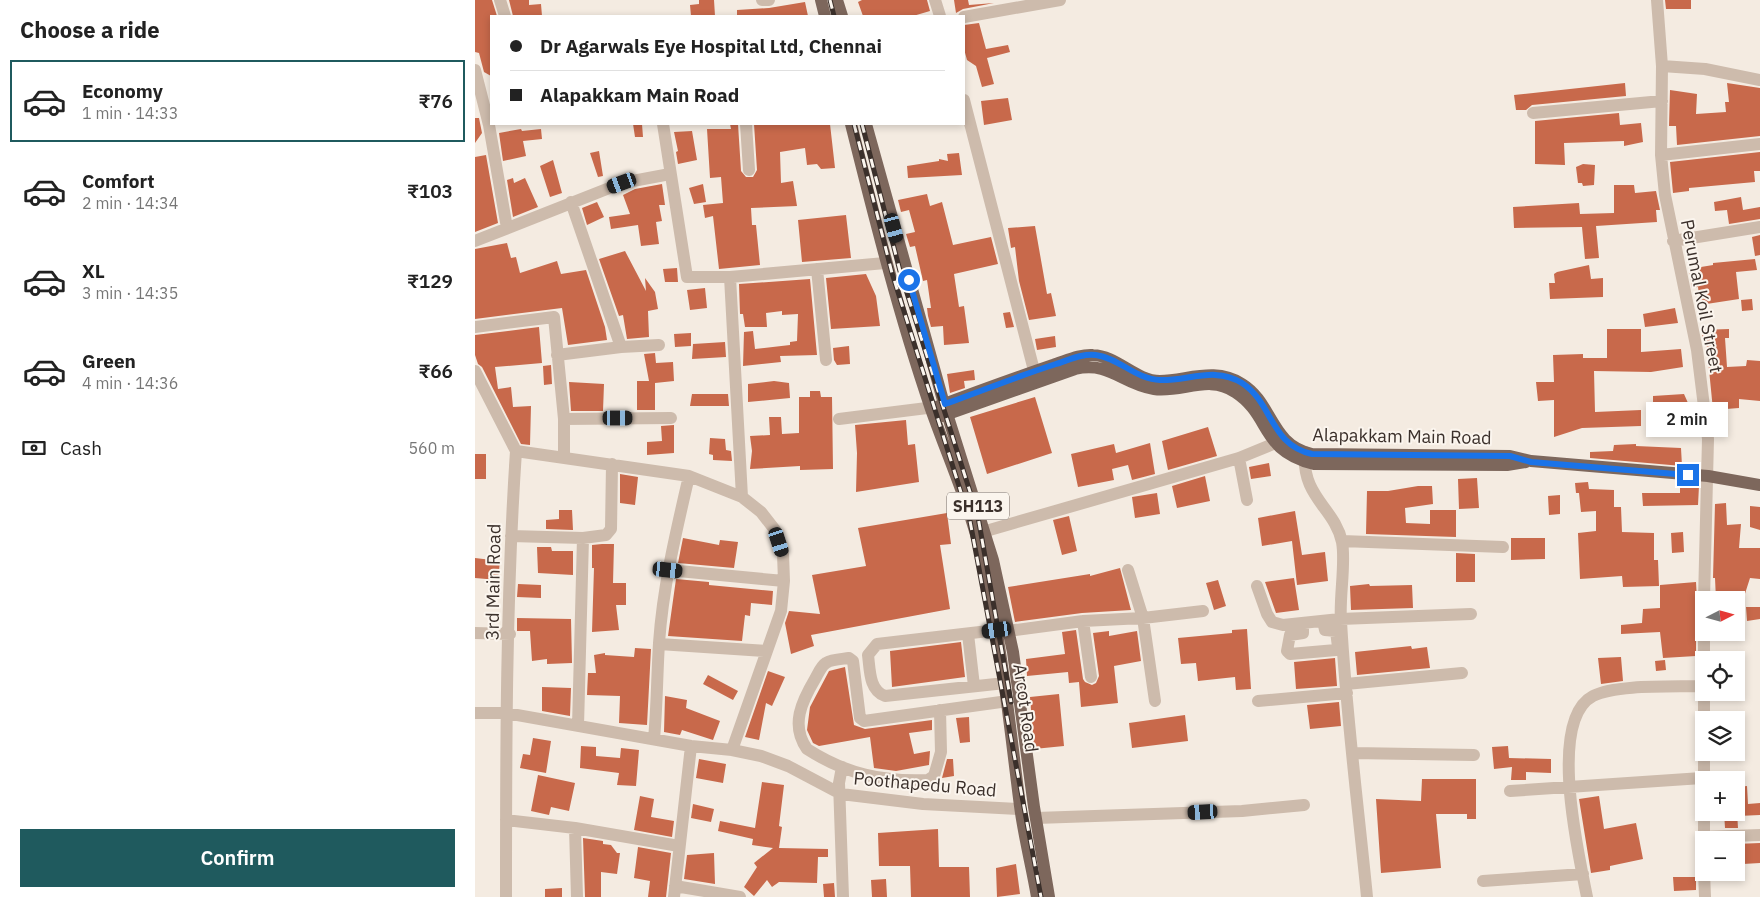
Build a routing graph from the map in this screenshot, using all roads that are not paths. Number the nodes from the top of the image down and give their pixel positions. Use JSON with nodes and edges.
{"nodes":[{"id":1,"x":500,"y":0,"type":"edge"},
{"id":2,"x":762,"y":0,"type":"edge"},
{"id":3,"x":769,"y":0,"type":"edge"},
{"id":4,"x":821,"y":0,"type":"edge"},
{"id":5,"x":837,"y":0,"type":"edge"},
{"id":6,"x":935,"y":0,"type":"edge"},
{"id":7,"x":1060,"y":0,"type":"edge"},
{"id":8,"x":1657,"y":0,"type":"edge"},
{"id":9,"x":1028,"y":3,"type":"edge"},
{"id":10,"x":505,"y":15,"type":"edge"},
{"id":11,"x":825,"y":15,"type":"edge"},
{"id":12,"x":842,"y":15,"type":"edge"},
{"id":13,"x":940,"y":15,"type":"edge"},
{"id":14,"x":965,"y":17,"type":"edge"},
{"id":15,"x":1662,"y":66,"type":"junction"},
{"id":16,"x":475,"y":70,"type":"edge"},
{"id":17,"x":1760,"y":80,"type":"edge"},
{"id":18,"x":1662,"y":101,"type":"junction"},
{"id":19,"x":965,"y":104,"type":"edge"},
{"id":20,"x":1533,"y":113,"type":"dead end"},
{"id":21,"x":663,"y":125,"type":"edge"},
{"id":22,"x":746,"y":125,"type":"edge"},
{"id":23,"x":851,"y":125,"type":"edge"},
{"id":24,"x":865,"y":125,"type":"edge"},
{"id":25,"x":1760,"y":144,"type":"edge"},
{"id":26,"x":1661,"y":155,"type":"junction"},
{"id":27,"x":749,"y":170,"type":"dead end"},
{"id":28,"x":669,"y":174,"type":"junction"},
{"id":29,"x":571,"y":202,"type":"junction"},
{"id":30,"x":1760,"y":227,"type":"edge"},
{"id":31,"x":507,"y":228,"type":"junction"},
{"id":32,"x":475,"y":241,"type":"edge"},
{"id":33,"x":1673,"y":241,"type":"junction"},
{"id":34,"x":885,"y":263,"type":"junction"},
{"id":35,"x":817,"y":269,"type":"junction"},
{"id":36,"x":730,"y":277,"type":"junction"},
{"id":37,"x":475,"y":327,"type":"edge"},
{"id":38,"x":659,"y":345,"type":"dead end"},
{"id":39,"x":621,"y":347,"type":"junction"},
{"id":40,"x":557,"y":355,"type":"junction"},
{"id":41,"x":826,"y":360,"type":"dead end"},
{"id":42,"x":475,"y":371,"type":"edge"},
{"id":43,"x":1035,"y":377,"type":"junction"},
{"id":44,"x":946,"y":409,"type":"junction"},
{"id":45,"x":933,"y":414,"type":"junction"},
{"id":46,"x":564,"y":418,"type":"junction"},
{"id":47,"x":671,"y":418,"type":"dead end"},
{"id":48,"x":839,"y":419,"type":"dead end"},
{"id":49,"x":1279,"y":442,"type":"junction"},
{"id":50,"x":516,"y":451,"type":"junction"},
{"id":51,"x":564,"y":457,"type":"junction"},
{"id":52,"x":1305,"y":457,"type":"junction"},
{"id":53,"x":1239,"y":458,"type":"junction"},
{"id":54,"x":611,"y":464,"type":"junction"},
{"id":55,"x":689,"y":476,"type":"junction"},
{"id":56,"x":1707,"y":476,"type":"junction"},
{"id":57,"x":1760,"y":485,"type":"edge"},
{"id":58,"x":742,"y":497,"type":"junction"},
{"id":59,"x":1247,"y":500,"type":"dead end"},
{"id":60,"x":986,"y":531,"type":"junction"},
{"id":61,"x":511,"y":536,"type":"junction"},
{"id":62,"x":583,"y":538,"type":"junction"},
{"id":63,"x":1342,"y":542,"type":"junction"},
{"id":64,"x":1503,"y":547,"type":"dead end"},
{"id":65,"x":668,"y":570,"type":"junction"},
{"id":66,"x":1128,"y":570,"type":"dead end"},
{"id":67,"x":784,"y":581,"type":"junction"},
{"id":68,"x":1257,"y":586,"type":"dead end"},
{"id":69,"x":1704,"y":591,"type":"edge"},
{"id":70,"x":1203,"y":611,"type":"dead end"},
{"id":71,"x":1471,"y":614,"type":"dead end"},
{"id":72,"x":1143,"y":618,"type":"junction"},
{"id":73,"x":1340,"y":620,"type":"junction"},
{"id":74,"x":1083,"y":621,"type":"junction"},
{"id":75,"x":1324,"y":626,"type":"junction"},
{"id":76,"x":1303,"y":628,"type":"junction"},
{"id":77,"x":1003,"y":630,"type":"junction"},
{"id":78,"x":475,"y":633,"type":"edge"},
{"id":79,"x":510,"y":634,"type":"junction"},
{"id":80,"x":968,"y":634,"type":"junction"},
{"id":81,"x":659,"y":644,"type":"junction"},
{"id":82,"x":766,"y":651,"type":"junction"},
{"id":83,"x":1462,"y":673,"type":"dead end"},
{"id":84,"x":1091,"y":677,"type":"dead end"},
{"id":85,"x":1005,"y":683,"type":"junction"},
{"id":86,"x":974,"y":686,"type":"junction"},
{"id":87,"x":1695,"y":686,"type":"edge"},
{"id":88,"x":1347,"y":688,"type":"junction"},
{"id":89,"x":1008,"y":701,"type":"junction"},
{"id":90,"x":1155,"y":701,"type":"dead end"},
{"id":91,"x":1258,"y":701,"type":"dead end"},
{"id":92,"x":1702,"y":701,"type":"edge"},
{"id":93,"x":939,"y":710,"type":"junction"},
{"id":94,"x":475,"y":713,"type":"edge"},
{"id":95,"x":506,"y":713,"type":"junction"},
{"id":96,"x":578,"y":726,"type":"junction"},
{"id":97,"x":655,"y":739,"type":"junction"},
{"id":98,"x":691,"y":746,"type":"junction"},
{"id":99,"x":732,"y":750,"type":"junction"},
{"id":100,"x":1353,"y":752,"type":"junction"},
{"id":101,"x":1474,"y":755,"type":"dead end"},
{"id":102,"x":842,"y":767,"type":"junction"},
{"id":103,"x":1702,"y":771,"type":"edge"},
{"id":104,"x":1695,"y":778,"type":"edge"},
{"id":105,"x":1568,"y":787,"type":"junction"},
{"id":106,"x":1510,"y":791,"type":"dead end"},
{"id":107,"x":841,"y":794,"type":"junction"},
{"id":108,"x":1304,"y":805,"type":"dead end"},
{"id":109,"x":1020,"y":809,"type":"junction"},
{"id":110,"x":1036,"y":818,"type":"junction"},
{"id":111,"x":506,"y":820,"type":"junction"},
{"id":112,"x":575,"y":828,"type":"junction"},
{"id":113,"x":1760,"y":835,"type":"edge"},
{"id":114,"x":1745,"y":836,"type":"edge"},
{"id":115,"x":679,"y":846,"type":"junction"},
{"id":116,"x":1583,"y":874,"type":"junction"},
{"id":117,"x":1483,"y":881,"type":"dead end"},
{"id":118,"x":1704,"y":881,"type":"edge"},
{"id":119,"x":674,"y":892,"type":"edge"},
{"id":120,"x":506,"y":897,"type":"edge"},
{"id":121,"x":577,"y":897,"type":"edge"},
{"id":122,"x":740,"y":897,"type":"edge"},
{"id":123,"x":843,"y":897,"type":"edge"},
{"id":124,"x":1037,"y":897,"type":"edge"},
{"id":125,"x":1049,"y":897,"type":"edge"},
{"id":126,"x":1367,"y":897,"type":"edge"},
{"id":127,"x":1587,"y":897,"type":"edge"},
{"id":128,"x":1705,"y":897,"type":"edge"}],
"edges":[{"from":1,"to":10,"type":"street"},
{"from":2,"to":3,"type":"street"},
{"from":4,"to":11,"type":"main road"},
{"from":5,"to":12,"type":"main road"},
{"from":6,"to":13,"type":"street"},
{"from":7,"to":9,"type":"street"},
{"from":8,"to":15,"type":"street","name":"Perumal Koil Street"},
{"from":9,"to":14,"type":"street"},
{"from":15,"to":17,"type":"street"},
{"from":15,"to":18,"type":"street","name":"Perumal Koil Street"},
{"from":16,"to":31,"type":"street"},
{"from":18,"to":20,"type":"street"},
{"from":18,"to":26,"type":"street","name":"Perumal Koil Street"},
{"from":19,"to":43,"type":"street"},
{"from":21,"to":28,"type":"street"},
{"from":22,"to":27,"type":"street"},
{"from":23,"to":34,"type":"main road","name":"Arcot Road","number":"SH113"},
{"from":24,"to":44,"type":"main road","name":"Arcot Road","number":"SH113"},
{"from":25,"to":26,"type":"street"},
{"from":26,"to":33,"type":"street","name":"Perumal Koil Street"},
{"from":28,"to":29,"type":"street"},
{"from":28,"to":36,"type":"street"},
{"from":29,"to":31,"type":"street"},
{"from":29,"to":39,"type":"street"},
{"from":30,"to":33,"type":"street"},
{"from":31,"to":32,"type":"street"},
{"from":33,"to":56,"type":"street","name":"Perumal Koil Street"},
{"from":34,"to":35,"type":"street"},
{"from":34,"to":45,"type":"main road","name":"Arcot Road","number":"SH113"},
{"from":35,"to":36,"type":"street"},
{"from":35,"to":41,"type":"street"},
{"from":36,"to":58,"type":"street"},
{"from":37,"to":40,"type":"street"},
{"from":38,"to":39,"type":"street"},
{"from":39,"to":40,"type":"street"},
{"from":40,"to":46,"type":"street"},
{"from":42,"to":50,"type":"street"},
{"from":43,"to":44,"type":"main road","name":"Alapakkam Main Road"},
{"from":43,"to":49,"type":"main road","name":"Alapakkam Main Road"},
{"from":44,"to":45,"type":"main road","name":"Alapakkam Main Road"},
{"from":44,"to":60,"type":"main road","name":"Arcot Road","number":"SH113"},
{"from":45,"to":48,"type":"street"},
{"from":45,"to":77,"type":"main road","name":"Arcot Road","number":"SH113"},
{"from":46,"to":47,"type":"street"},
{"from":46,"to":51,"type":"street"},
{"from":49,"to":52,"type":"main road","name":"Alapakkam Main Road"},
{"from":49,"to":53,"type":"street"},
{"from":50,"to":51,"type":"street"},
{"from":50,"to":61,"type":"street","name":"3rd Main Road"},
{"from":51,"to":54,"type":"street"},
{"from":52,"to":56,"type":"main road","name":"Alapakkam Main Road"},
{"from":52,"to":63,"type":"street"},
{"from":53,"to":59,"type":"street"},
{"from":53,"to":60,"type":"street"},
{"from":54,"to":55,"type":"street"},
{"from":54,"to":62,"type":"street"},
{"from":55,"to":58,"type":"street"},
{"from":55,"to":65,"type":"street"},
{"from":56,"to":57,"type":"main road","name":"Alapakkam Main Road"},
{"from":56,"to":69,"type":"street","name":"Perumal Koil Street"},
{"from":58,"to":67,"type":"street"},
{"from":60,"to":77,"type":"main road","name":"Arcot Road","number":"SH113"},
{"from":61,"to":62,"type":"street"},
{"from":61,"to":79,"type":"street","name":"3rd Main Road"},
{"from":62,"to":96,"type":"street"},
{"from":63,"to":64,"type":"street"},
{"from":63,"to":73,"type":"street"},
{"from":65,"to":67,"type":"street"},
{"from":65,"to":81,"type":"street"},
{"from":66,"to":72,"type":"street"},
{"from":67,"to":82,"type":"street"},
{"from":68,"to":76,"type":"street"},
{"from":70,"to":72,"type":"street"},
{"from":71,"to":73,"type":"street"},
{"from":72,"to":74,"type":"street"},
{"from":72,"to":90,"type":"street"},
{"from":73,"to":75,"type":"street"},
{"from":73,"to":88,"type":"street"},
{"from":74,"to":77,"type":"street"},
{"from":74,"to":84,"type":"street"},
{"from":75,"to":76,"type":"street"},
{"from":75,"to":76,"type":"street"},
{"from":77,"to":80,"type":"street"},
{"from":77,"to":85,"type":"main road","name":"Arcot Road","number":"SH113"},
{"from":77,"to":110,"type":"main road","name":"Arcot Road","number":"SH113"},
{"from":78,"to":79,"type":"street"},
{"from":79,"to":95,"type":"street","name":"3rd Main Road"},
{"from":80,"to":86,"type":"street"},
{"from":80,"to":86,"type":"street"},
{"from":81,"to":82,"type":"street"},
{"from":81,"to":97,"type":"street"},
{"from":82,"to":99,"type":"street"},
{"from":83,"to":88,"type":"street"},
{"from":85,"to":86,"type":"street"},
{"from":85,"to":89,"type":"main road","name":"Arcot Road","number":"SH113"},
{"from":87,"to":105,"type":"street"},
{"from":88,"to":91,"type":"street"},
{"from":88,"to":100,"type":"street"},
{"from":89,"to":93,"type":"street"},
{"from":89,"to":109,"type":"main road","name":"Arcot Road","number":"SH113"},
{"from":92,"to":103,"type":"street"},
{"from":93,"to":102,"type":"street"},
{"from":93,"to":102,"type":"street"},
{"from":94,"to":95,"type":"street"},
{"from":95,"to":96,"type":"street"},
{"from":95,"to":111,"type":"street","name":"3rd Main Road"},
{"from":96,"to":97,"type":"street"},
{"from":97,"to":98,"type":"street"},
{"from":98,"to":99,"type":"street"},
{"from":98,"to":115,"type":"street"},
{"from":99,"to":107,"type":"street"},
{"from":100,"to":101,"type":"street"},
{"from":100,"to":126,"type":"street"},
{"from":102,"to":107,"type":"street"},
{"from":104,"to":105,"type":"street"},
{"from":105,"to":106,"type":"street"},
{"from":105,"to":116,"type":"street"},
{"from":107,"to":109,"type":"street","name":"Poothapedu Road"},
{"from":107,"to":123,"type":"street","name":"Poothapedu Road"},
{"from":108,"to":110,"type":"street"},
{"from":109,"to":124,"type":"main road","name":"Arcot Road","number":"SH113"},
{"from":110,"to":125,"type":"main road","name":"Arcot Road","number":"SH113"},
{"from":111,"to":112,"type":"street"},
{"from":111,"to":120,"type":"street","name":"3rd Main Road"},
{"from":112,"to":115,"type":"street"},
{"from":112,"to":121,"type":"street"},
{"from":113,"to":114,"type":"street"},
{"from":115,"to":119,"type":"street"},
{"from":116,"to":117,"type":"street"},
{"from":116,"to":127,"type":"street"},
{"from":118,"to":128,"type":"street"},
{"from":119,"to":122,"type":"street"}]}
